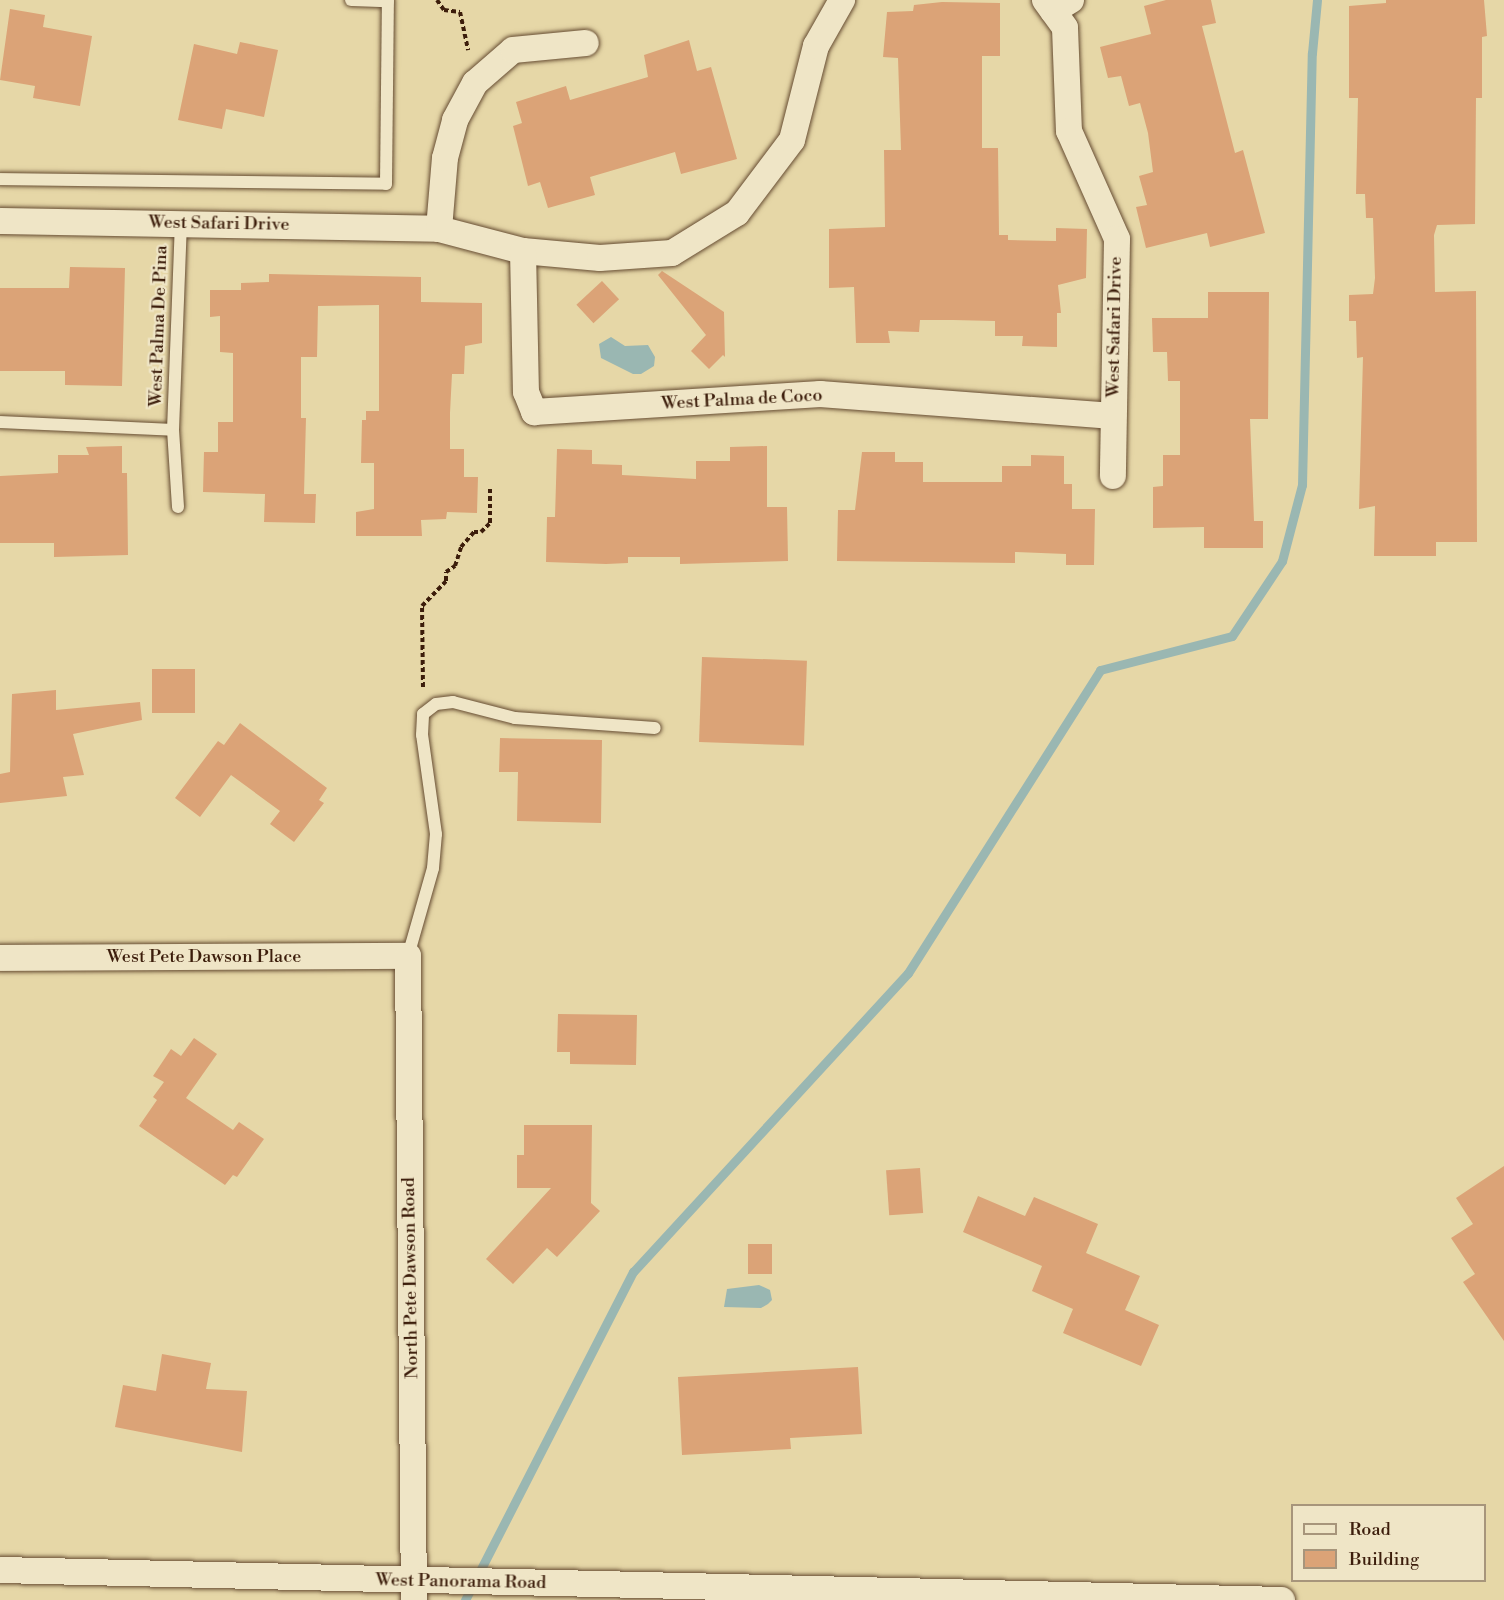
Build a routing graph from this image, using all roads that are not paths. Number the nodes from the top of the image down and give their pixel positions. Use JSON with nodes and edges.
{"nodes":[{"id":1,"x":351,"y":0,"type":"edge"},
{"id":2,"x":388,"y":0,"type":"edge"},
{"id":3,"x":842,"y":0,"type":"edge"},
{"id":4,"x":1056,"y":4,"type":"edge"},
{"id":5,"x":586,"y":43,"type":"dead end"},
{"id":6,"x":0,"y":179,"type":"edge"},
{"id":7,"x":0,"y":221,"type":"edge"},
{"id":8,"x":181,"y":223,"type":"junction"},
{"id":9,"x":439,"y":229,"type":"junction"},
{"id":10,"x":523,"y":251,"type":"junction"},
{"id":11,"x":1113,"y":416,"type":"junction"},
{"id":12,"x":0,"y":422,"type":"edge"},
{"id":13,"x":173,"y":430,"type":"junction"},
{"id":14,"x":1113,"y":476,"type":"dead end"},
{"id":15,"x":178,"y":507,"type":"dead end"},
{"id":16,"x":655,"y":728,"type":"dead end"},
{"id":17,"x":408,"y":956,"type":"junction"},
{"id":18,"x":0,"y":958,"type":"edge"},
{"id":19,"x":0,"y":1570,"type":"edge"},
{"id":20,"x":414,"y":1591,"type":"edge"},
{"id":21,"x":905,"y":1596,"type":"edge"},
{"id":22,"x":1282,"y":1600,"type":"edge"}],
"edges":[{"from":1,"to":2,"type":"lane"},
{"from":2,"to":6,"type":"lane"},
{"from":3,"to":10,"type":"street","name":"West Safari Drive"},
{"from":4,"to":11,"type":"street","name":"West Safari Drive"},
{"from":5,"to":9,"type":"street"},
{"from":7,"to":8,"type":"street","name":"West Safari Drive"},
{"from":8,"to":9,"type":"street","name":"West Safari Drive"},
{"from":8,"to":13,"type":"lane","name":"West Palma De Pina"},
{"from":9,"to":10,"type":"street","name":"West Safari Drive"},
{"from":10,"to":11,"type":"street","name":"West Palma de Coco"},
{"from":11,"to":14,"type":"street","name":"West Safari Drive"},
{"from":12,"to":13,"type":"lane","name":"West Palma De Pina"},
{"from":13,"to":15,"type":"lane","name":"West Palma De Pina"},
{"from":16,"to":17,"type":"lane"},
{"from":17,"to":18,"type":"street","name":"West Pete Dawson Place"},
{"from":17,"to":20,"type":"street","name":"North Pete Dawson Road"},
{"from":19,"to":20,"type":"street","name":"West Panorama Road"},
{"from":20,"to":21,"type":"street","name":"West Panorama Road"},
{"from":21,"to":22,"type":"street","name":"West Panorama Road"}]}
